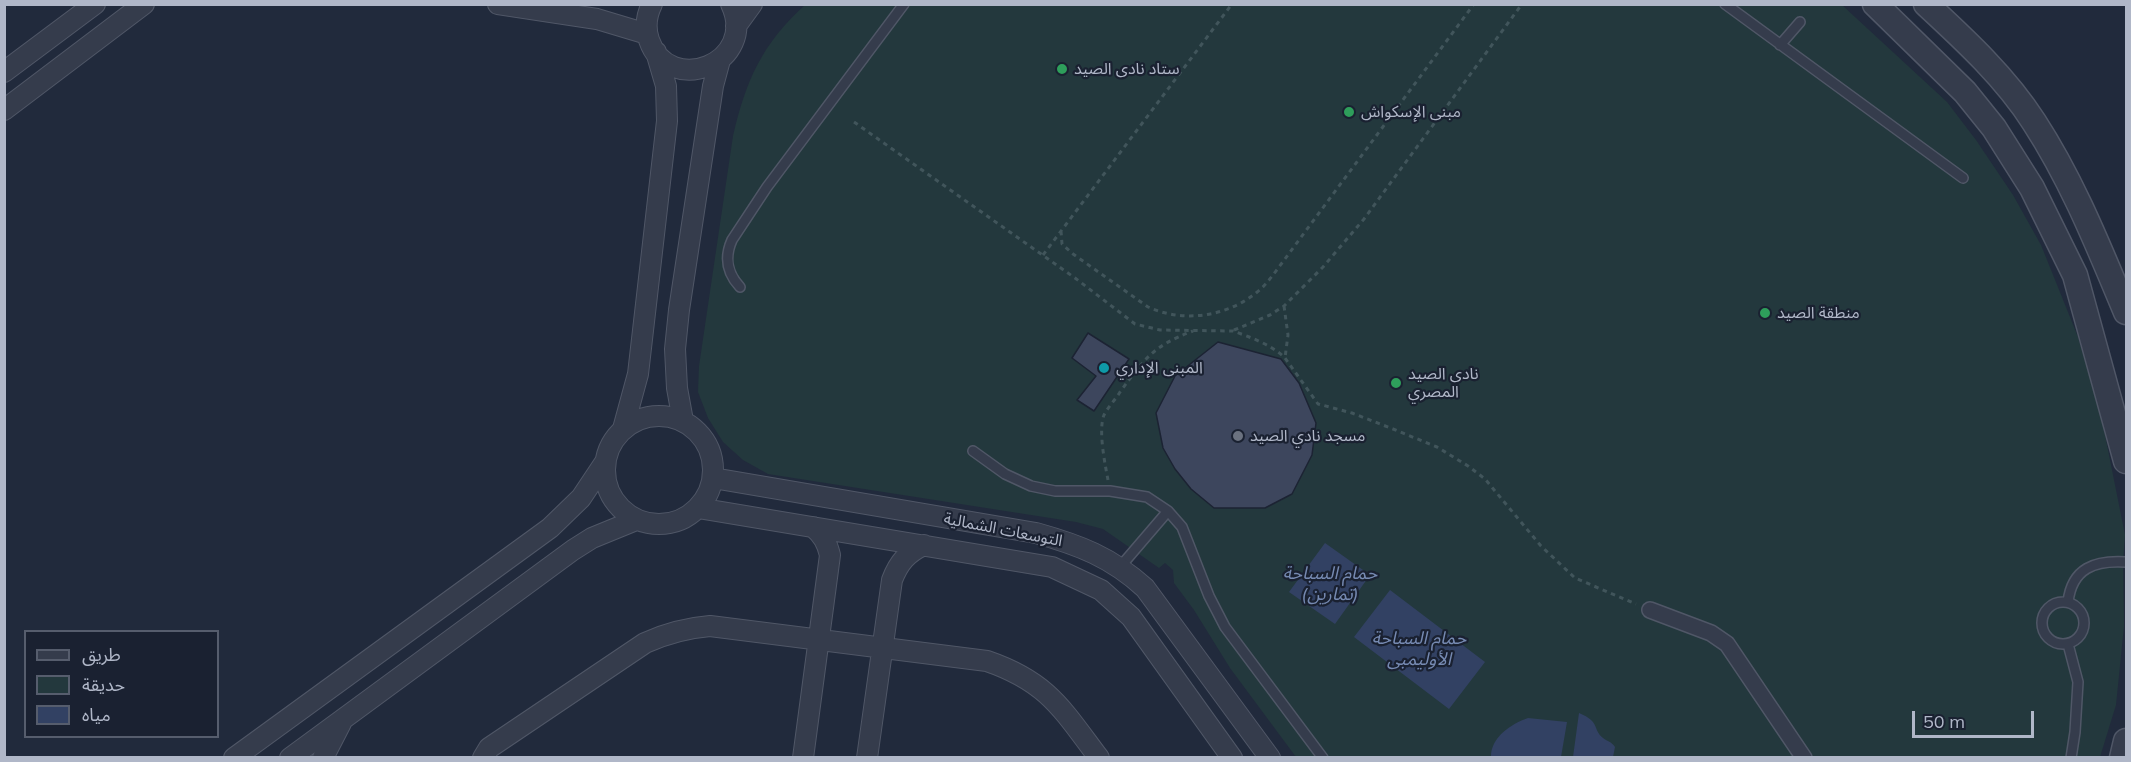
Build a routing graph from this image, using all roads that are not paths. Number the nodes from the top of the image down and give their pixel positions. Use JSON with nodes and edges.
{"nodes":[{"id":1,"x":95,"y":4,"type":"edge"},
{"id":2,"x":144,"y":4,"type":"edge"},
{"id":3,"x":498,"y":4,"type":"edge"},
{"id":4,"x":652,"y":4,"type":"edge"},
{"id":5,"x":731,"y":4,"type":"edge"},
{"id":6,"x":752,"y":4,"type":"edge"},
{"id":7,"x":904,"y":4,"type":"edge"},
{"id":8,"x":1725,"y":4,"type":"edge"},
{"id":9,"x":1875,"y":4,"type":"edge"},
{"id":10,"x":1926,"y":4,"type":"edge"},
{"id":11,"x":1800,"y":22,"type":"dead end"},
{"id":12,"x":736,"y":26,"type":"junction"},
{"id":13,"x":647,"y":34,"type":"junction"},
{"id":14,"x":1780,"y":45,"type":"junction"},
{"id":15,"x":656,"y":52,"type":"junction"},
{"id":16,"x":720,"y":60,"type":"junction"},
{"id":17,"x":4,"y":72,"type":"edge"},
{"id":18,"x":4,"y":110,"type":"edge"},
{"id":19,"x":1963,"y":178,"type":"dead end"},
{"id":20,"x":2107,"y":266,"type":"junction"},
{"id":21,"x":2075,"y":275,"type":"junction"},
{"id":22,"x":740,"y":287,"type":"dead end"},
{"id":23,"x":2127,"y":312,"type":"edge"},
{"id":24,"x":683,"y":422,"type":"junction"},
{"id":25,"x":623,"y":429,"type":"junction"},
{"id":26,"x":973,"y":451,"type":"dead end"},
{"id":27,"x":2127,"y":461,"type":"edge"},
{"id":28,"x":605,"y":462,"type":"junction"},
{"id":29,"x":713,"y":478,"type":"junction"},
{"id":30,"x":698,"y":508,"type":"junction"},
{"id":31,"x":1168,"y":511,"type":"junction"},
{"id":32,"x":636,"y":520,"type":"junction"},
{"id":33,"x":813,"y":527,"type":"junction"},
{"id":34,"x":924,"y":545,"type":"junction"},
{"id":35,"x":2127,"y":562,"type":"edge"},
{"id":36,"x":1120,"y":567,"type":"junction"},
{"id":37,"x":1101,"y":590,"type":"junction"},
{"id":38,"x":2068,"y":602,"type":"junction"},
{"id":39,"x":1650,"y":610,"type":"road end"},
{"id":40,"x":817,"y":639,"type":"junction"},
{"id":41,"x":2068,"y":644,"type":"junction"},
{"id":42,"x":882,"y":647,"type":"junction"},
{"id":43,"x":344,"y":718,"type":"junction"},
{"id":44,"x":2127,"y":741,"type":"edge"},
{"id":45,"x":234,"y":758,"type":"edge"},
{"id":46,"x":290,"y":758,"type":"edge"},
{"id":47,"x":323,"y":758,"type":"edge"},
{"id":48,"x":483,"y":758,"type":"edge"},
{"id":49,"x":804,"y":758,"type":"edge"},
{"id":50,"x":810,"y":758,"type":"edge"},
{"id":51,"x":867,"y":758,"type":"edge"},
{"id":52,"x":1099,"y":758,"type":"edge"},
{"id":53,"x":1232,"y":758,"type":"edge"},
{"id":54,"x":1270,"y":758,"type":"edge"},
{"id":55,"x":1323,"y":758,"type":"edge"},
{"id":56,"x":1804,"y":758,"type":"edge"},
{"id":57,"x":2071,"y":758,"type":"edge"},
{"id":58,"x":2122,"y":758,"type":"edge"}],
"edges":[{"from":1,"to":17,"type":"street"},
{"from":2,"to":18,"type":"street"},
{"from":3,"to":13,"type":"street"},
{"from":4,"to":13,"type":"street"},
{"from":5,"to":12,"type":"street"},
{"from":6,"to":12,"type":"street"},
{"from":7,"to":22,"type":"lane"},
{"from":8,"to":14,"type":"lane"},
{"from":9,"to":21,"type":"street"},
{"from":10,"to":20,"type":"street"},
{"from":11,"to":14,"type":"lane"},
{"from":12,"to":16,"type":"street"},
{"from":13,"to":15,"type":"street"},
{"from":14,"to":19,"type":"lane"},
{"from":15,"to":16,"type":"street"},
{"from":15,"to":25,"type":"street"},
{"from":16,"to":24,"type":"street"},
{"from":20,"to":21,"type":"street"},
{"from":20,"to":23,"type":"street"},
{"from":21,"to":27,"type":"street"},
{"from":24,"to":25,"type":"street"},
{"from":24,"to":29,"type":"street"},
{"from":25,"to":28,"type":"street"},
{"from":26,"to":31,"type":"lane"},
{"from":28,"to":32,"type":"street"},
{"from":28,"to":45,"type":"street"},
{"from":29,"to":30,"type":"street"},
{"from":29,"to":36,"type":"street","name":"التوسعات الشمالية"},
{"from":30,"to":32,"type":"street"},
{"from":30,"to":33,"type":"street"},
{"from":31,"to":36,"type":"lane"},
{"from":31,"to":55,"type":"lane"},
{"from":32,"to":43,"type":"street"},
{"from":33,"to":34,"type":"street"},
{"from":33,"to":40,"type":"street"},
{"from":34,"to":37,"type":"street"},
{"from":34,"to":42,"type":"street"},
{"from":35,"to":38,"type":"lane"},
{"from":36,"to":37,"type":"street"},
{"from":36,"to":54,"type":"street","name":"التوسعات الشمالية"},
{"from":37,"to":53,"type":"street"},
{"from":38,"to":41,"type":"lane"},
{"from":38,"to":41,"type":"lane"},
{"from":39,"to":56,"type":"street"},
{"from":40,"to":42,"type":"street"},
{"from":40,"to":48,"type":"street"},
{"from":40,"to":49,"type":"street"},
{"from":41,"to":57,"type":"lane"},
{"from":42,"to":51,"type":"street"},
{"from":42,"to":52,"type":"street"},
{"from":43,"to":46,"type":"street"},
{"from":43,"to":47,"type":"street"},
{"from":44,"to":58,"type":"street"},
{"from":49,"to":50,"type":"street"}]}
